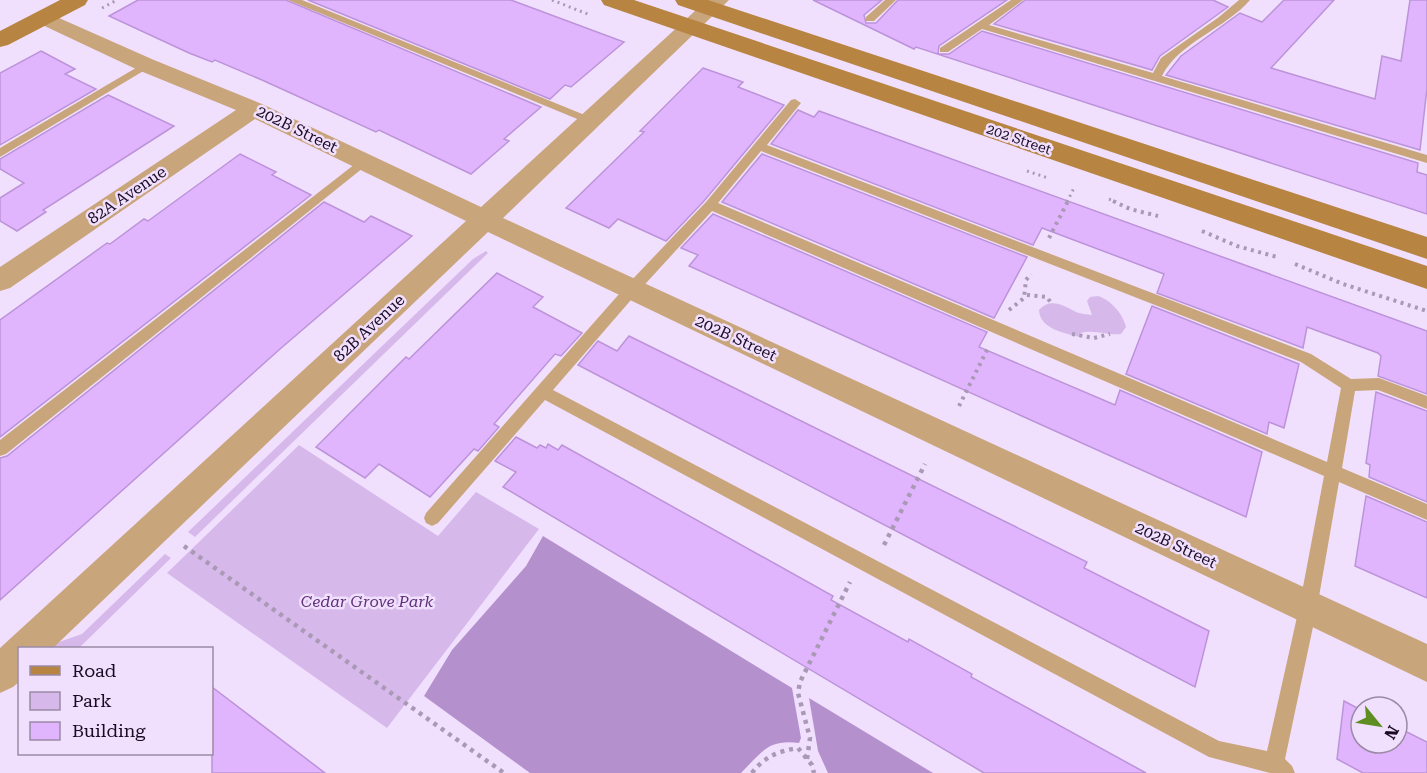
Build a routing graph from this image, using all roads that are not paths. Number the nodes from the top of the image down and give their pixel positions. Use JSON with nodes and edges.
{"nodes":[{"id":1,"x":77,"y":0,"type":"edge"},
{"id":2,"x":293,"y":0,"type":"edge"},
{"id":3,"x":612,"y":0,"type":"edge"},
{"id":4,"x":891,"y":0,"type":"edge"},
{"id":5,"x":1018,"y":0,"type":"edge"},
{"id":6,"x":1245,"y":0,"type":"edge"},
{"id":7,"x":701,"y":9,"type":"edge"},
{"id":8,"x":44,"y":18,"type":"junction"},
{"id":9,"x":870,"y":19,"type":"dead end"},
{"id":10,"x":979,"y":25,"type":"junction"},
{"id":11,"x":0,"y":40,"type":"edge"},
{"id":12,"x":944,"y":50,"type":"dead end"},
{"id":13,"x":146,"y":65,"type":"junction"},
{"id":14,"x":1156,"y":78,"type":"junction"},
{"id":15,"x":795,"y":104,"type":"dead end"},
{"id":16,"x":254,"y":108,"type":"junction"},
{"id":17,"x":591,"y":120,"type":"junction"},
{"id":18,"x":759,"y":146,"type":"junction"},
{"id":19,"x":0,"y":153,"type":"edge"},
{"id":20,"x":1427,"y":159,"type":"edge"},
{"id":21,"x":364,"y":161,"type":"junction"},
{"id":22,"x":710,"y":205,"type":"junction"},
{"id":23,"x":485,"y":220,"type":"junction"},
{"id":24,"x":1427,"y":248,"type":"edge"},
{"id":25,"x":1427,"y":278,"type":"edge"},
{"id":26,"x":0,"y":281,"type":"edge"},
{"id":27,"x":632,"y":289,"type":"junction"},
{"id":28,"x":1349,"y":385,"type":"junction"},
{"id":29,"x":543,"y":392,"type":"junction"},
{"id":30,"x":1427,"y":403,"type":"edge"},
{"id":31,"x":0,"y":449,"type":"edge"},
{"id":32,"x":1333,"y":471,"type":"junction"},
{"id":33,"x":1427,"y":512,"type":"edge"},
{"id":34,"x":432,"y":518,"type":"dead end"},
{"id":35,"x":1308,"y":608,"type":"junction"},
{"id":36,"x":28,"y":647,"type":"edge"},
{"id":37,"x":18,"y":657,"type":"edge"},
{"id":38,"x":1427,"y":663,"type":"edge"},
{"id":39,"x":0,"y":674,"type":"edge"},
{"id":40,"x":1279,"y":768,"type":"edge"}],
"edges":[{"from":1,"to":8,"type":"main road"},
{"from":2,"to":17,"type":"lane"},
{"from":3,"to":7,"type":"main road","name":"202 Street"},
{"from":4,"to":9,"type":"lane"},
{"from":5,"to":10,"type":"lane"},
{"from":6,"to":14,"type":"lane"},
{"from":7,"to":17,"type":"street","name":"82B Avenue"},
{"from":7,"to":24,"type":"main road","name":"202 Street"},
{"from":7,"to":25,"type":"main road","name":"202 Street"},
{"from":8,"to":11,"type":"main road"},
{"from":8,"to":13,"type":"street","name":"202B Street"},
{"from":10,"to":12,"type":"lane"},
{"from":10,"to":14,"type":"lane"},
{"from":13,"to":16,"type":"street","name":"202B Street"},
{"from":13,"to":19,"type":"lane"},
{"from":14,"to":20,"type":"lane"},
{"from":15,"to":18,"type":"lane"},
{"from":16,"to":21,"type":"street","name":"202B Street"},
{"from":16,"to":26,"type":"street","name":"82A Avenue"},
{"from":17,"to":23,"type":"street","name":"82B Avenue"},
{"from":18,"to":22,"type":"lane"},
{"from":18,"to":28,"type":"lane"},
{"from":21,"to":23,"type":"street","name":"202B Street"},
{"from":21,"to":31,"type":"lane"},
{"from":22,"to":27,"type":"lane"},
{"from":22,"to":32,"type":"lane"},
{"from":23,"to":27,"type":"street","name":"202B Street"},
{"from":23,"to":36,"type":"street","name":"82B Avenue"},
{"from":27,"to":29,"type":"lane"},
{"from":27,"to":35,"type":"street","name":"202B Street"},
{"from":28,"to":30,"type":"lane"},
{"from":28,"to":32,"type":"lane"},
{"from":29,"to":34,"type":"lane"},
{"from":29,"to":40,"type":"lane"},
{"from":32,"to":33,"type":"lane"},
{"from":32,"to":35,"type":"lane"},
{"from":35,"to":38,"type":"street","name":"202B Street"},
{"from":35,"to":40,"type":"lane"},
{"from":37,"to":39,"type":"street"}]}
